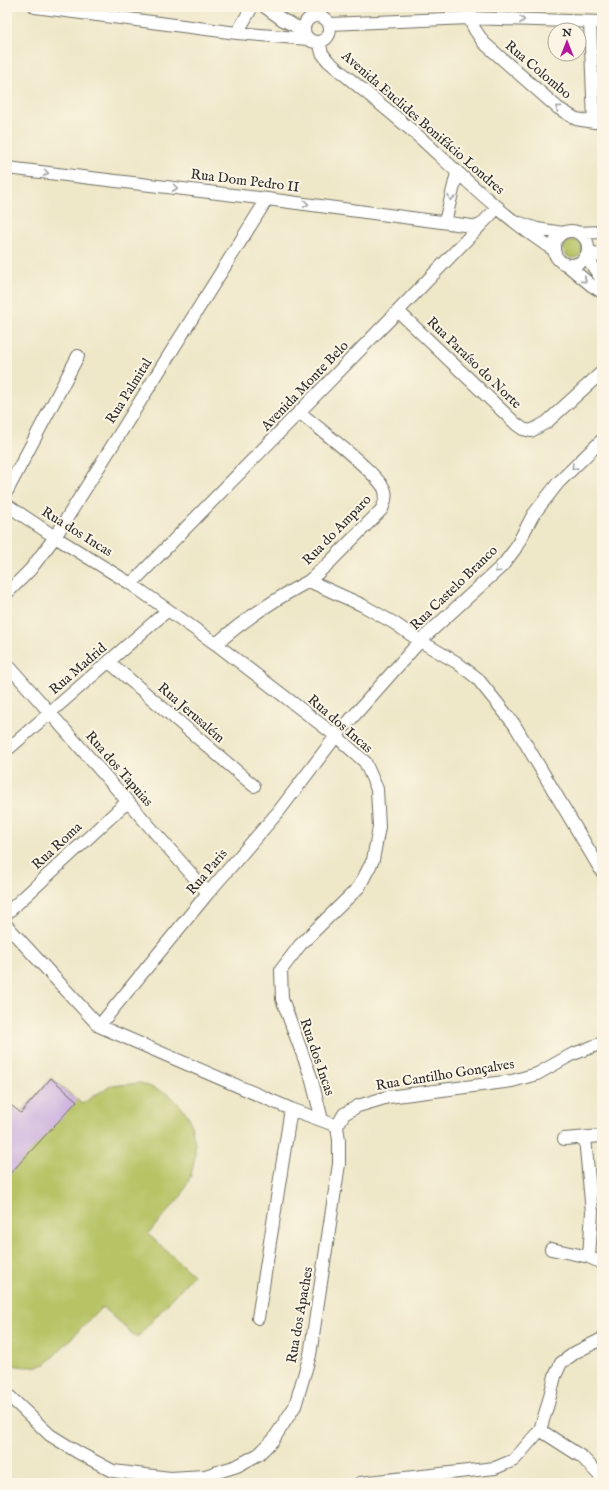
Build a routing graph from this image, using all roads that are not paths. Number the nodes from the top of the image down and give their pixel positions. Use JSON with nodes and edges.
{"nodes":[{"id":1,"x":34,"y":7,"type":"edge"},
{"id":2,"x":252,"y":7,"type":"edge"},
{"id":3,"x":265,"y":7,"type":"edge"},
{"id":4,"x":320,"y":11,"type":"edge"},
{"id":5,"x":469,"y":18,"type":"junction"},
{"id":6,"x":596,"y":22,"type":"edge"},
{"id":7,"x":330,"y":24,"type":"junction"},
{"id":8,"x":237,"y":33,"type":"junction"},
{"id":9,"x":310,"y":37,"type":"junction"},
{"id":10,"x":598,"y":122,"type":"edge"},
{"id":11,"x":7,"y":168,"type":"edge"},
{"id":12,"x":457,"y":173,"type":"junction"},
{"id":13,"x":267,"y":199,"type":"junction"},
{"id":14,"x":498,"y":207,"type":"junction"},
{"id":15,"x":515,"y":221,"type":"junction"},
{"id":16,"x":445,"y":222,"type":"junction"},
{"id":17,"x":479,"y":227,"type":"junction"},
{"id":18,"x":602,"y":232,"type":"edge"},
{"id":19,"x":563,"y":233,"type":"junction"},
{"id":20,"x":578,"y":233,"type":"junction"},
{"id":21,"x":554,"y":250,"type":"junction"},
{"id":22,"x":587,"y":253,"type":"junction"},
{"id":23,"x":602,"y":257,"type":"edge"},
{"id":24,"x":568,"y":265,"type":"junction"},
{"id":25,"x":602,"y":280,"type":"edge"},
{"id":26,"x":602,"y":292,"type":"edge"},
{"id":27,"x":398,"y":311,"type":"junction"},
{"id":28,"x":78,"y":356,"type":"dead end"},
{"id":29,"x":602,"y":372,"type":"edge"},
{"id":30,"x":300,"y":412,"type":"junction"},
{"id":31,"x":602,"y":440,"type":"edge"},
{"id":32,"x":7,"y":491,"type":"edge"},
{"id":33,"x":7,"y":505,"type":"edge"},
{"id":34,"x":55,"y":537,"type":"junction"},
{"id":35,"x":309,"y":580,"type":"junction"},
{"id":36,"x":131,"y":584,"type":"junction"},
{"id":37,"x":7,"y":592,"type":"edge"},
{"id":38,"x":168,"y":610,"type":"junction"},
{"id":39,"x":420,"y":641,"type":"junction"},
{"id":40,"x":216,"y":644,"type":"junction"},
{"id":41,"x":108,"y":662,"type":"junction"},
{"id":42,"x":7,"y":664,"type":"edge"},
{"id":43,"x":49,"y":713,"type":"junction"},
{"id":44,"x":336,"y":736,"type":"junction"},
{"id":45,"x":7,"y":750,"type":"edge"},
{"id":46,"x":254,"y":786,"type":"dead end"},
{"id":47,"x":128,"y":802,"type":"junction"},
{"id":48,"x":602,"y":872,"type":"edge"},
{"id":49,"x":208,"y":893,"type":"junction"},
{"id":50,"x":7,"y":913,"type":"edge"},
{"id":51,"x":8,"y":928,"type":"edge"},
{"id":52,"x":99,"y":1026,"type":"junction"},
{"id":53,"x":602,"y":1043,"type":"edge"},
{"id":54,"x":290,"y":1109,"type":"junction"},
{"id":55,"x":322,"y":1120,"type":"junction"},
{"id":56,"x":337,"y":1126,"type":"junction"},
{"id":57,"x":602,"y":1136,"type":"edge"},
{"id":58,"x":585,"y":1138,"type":"junction"},
{"id":59,"x":564,"y":1139,"type":"dead end"},
{"id":60,"x":551,"y":1249,"type":"dead end"},
{"id":61,"x":589,"y":1257,"type":"junction"},
{"id":62,"x":602,"y":1263,"type":"edge"},
{"id":63,"x":258,"y":1318,"type":"dead end"},
{"id":64,"x":602,"y":1339,"type":"edge"},
{"id":65,"x":7,"y":1394,"type":"edge"},
{"id":66,"x":540,"y":1430,"type":"junction"},
{"id":67,"x":112,"y":1477,"type":"edge"},
{"id":68,"x":602,"y":1478,"type":"edge"},
{"id":69,"x":360,"y":1483,"type":"edge"}],
"edges":[{"from":1,"to":8,"type":"street"},
{"from":2,"to":8,"type":"street"},
{"from":3,"to":9,"type":"street"},
{"from":4,"to":7,"type":"street"},
{"from":4,"to":9,"type":"street"},
{"from":5,"to":6,"type":"street","one_way":true},
{"from":5,"to":7,"type":"street"},
{"from":10,"to":5,"type":"street","name":"Rua Colombo","one_way":true},
{"from":6,"to":10,"type":"street"},
{"from":7,"to":9,"type":"street"},
{"from":8,"to":9,"type":"street"},
{"from":9,"to":12,"type":"street","name":"Avenida Euclides Bonifácio Londres"},
{"from":11,"to":13,"type":"street","name":"Rua Dom Pedro II","one_way":true},
{"from":12,"to":14,"type":"street","name":"Avenida Euclides Bonifácio Londres"},
{"from":12,"to":16,"type":"street","one_way":true},
{"from":13,"to":16,"type":"street","name":"Rua Dom Pedro II","one_way":true},
{"from":13,"to":34,"type":"street","name":"Rua Palmital"},
{"from":14,"to":15,"type":"street","name":"Avenida Euclides Bonifácio Londres"},
{"from":14,"to":17,"type":"street","name":"Avenida Monte Belo"},
{"from":15,"to":19,"type":"street","name":"Avenida Euclides Bonifácio Londres"},
{"from":15,"to":21,"type":"street","name":"Avenida Euclides Bonifácio Londres"},
{"from":16,"to":17,"type":"street","name":"Rua Dom Pedro II"},
{"from":17,"to":27,"type":"street","name":"Avenida Monte Belo"},
{"from":18,"to":20,"type":"street"},
{"from":19,"to":20,"type":"street"},
{"from":19,"to":21,"type":"street"},
{"from":20,"to":22,"type":"street"},
{"from":21,"to":24,"type":"street"},
{"from":22,"to":23,"type":"street"},
{"from":22,"to":24,"type":"street"},
{"from":22,"to":25,"type":"street"},
{"from":24,"to":26,"type":"street","one_way":true},
{"from":27,"to":29,"type":"street","name":"Rua Paraíso do Norte"},
{"from":27,"to":30,"type":"street","name":"Avenida Monte Belo"},
{"from":28,"to":32,"type":"street"},
{"from":30,"to":35,"type":"street","name":"Rua do Amparo"},
{"from":30,"to":36,"type":"street","name":"Avenida Monte Belo"},
{"from":31,"to":39,"type":"street","name":"Rua Castelo Branco","one_way":true},
{"from":33,"to":34,"type":"street","name":"Rua dos Incas"},
{"from":34,"to":36,"type":"street","name":"Rua dos Incas"},
{"from":34,"to":37,"type":"street","name":"Rua Palmital"},
{"from":35,"to":39,"type":"street"},
{"from":35,"to":40,"type":"street","name":"Rua do Amparo"},
{"from":36,"to":38,"type":"street","name":"Rua dos Incas"},
{"from":38,"to":40,"type":"street","name":"Rua dos Incas"},
{"from":38,"to":41,"type":"street","name":"Rua Madrid"},
{"from":39,"to":44,"type":"street","name":"Rua Castelo Branco"},
{"from":39,"to":48,"type":"street"},
{"from":40,"to":44,"type":"street","name":"Rua dos Incas"},
{"from":41,"to":43,"type":"street","name":"Rua Madrid"},
{"from":41,"to":46,"type":"street","name":"Rua Jerusalém"},
{"from":42,"to":43,"type":"street","name":"Rua dos Tapuias"},
{"from":43,"to":45,"type":"street","name":"Rua Madrid"},
{"from":43,"to":47,"type":"street","name":"Rua dos Tapuias"},
{"from":44,"to":49,"type":"street","name":"Rua Paris"},
{"from":44,"to":55,"type":"street","name":"Rua dos Incas"},
{"from":47,"to":49,"type":"street","name":"Rua dos Tapuias"},
{"from":47,"to":50,"type":"street","name":"Rua Roma"},
{"from":49,"to":52,"type":"street","name":"Rua Paris"},
{"from":51,"to":52,"type":"street"},
{"from":52,"to":54,"type":"street"},
{"from":53,"to":56,"type":"street","name":"Rua Cantilho Gonçalves"},
{"from":54,"to":55,"type":"street"},
{"from":54,"to":63,"type":"street"},
{"from":55,"to":56,"type":"street"},
{"from":56,"to":67,"type":"street","name":"Rua dos Apaches"},
{"from":57,"to":58,"type":"street"},
{"from":58,"to":59,"type":"street"},
{"from":58,"to":61,"type":"street"},
{"from":60,"to":61,"type":"street"},
{"from":61,"to":62,"type":"street"},
{"from":64,"to":66,"type":"street"},
{"from":65,"to":67,"type":"street","name":"Rua dos Apaches"},
{"from":66,"to":68,"type":"street"},
{"from":66,"to":69,"type":"street"}]}
